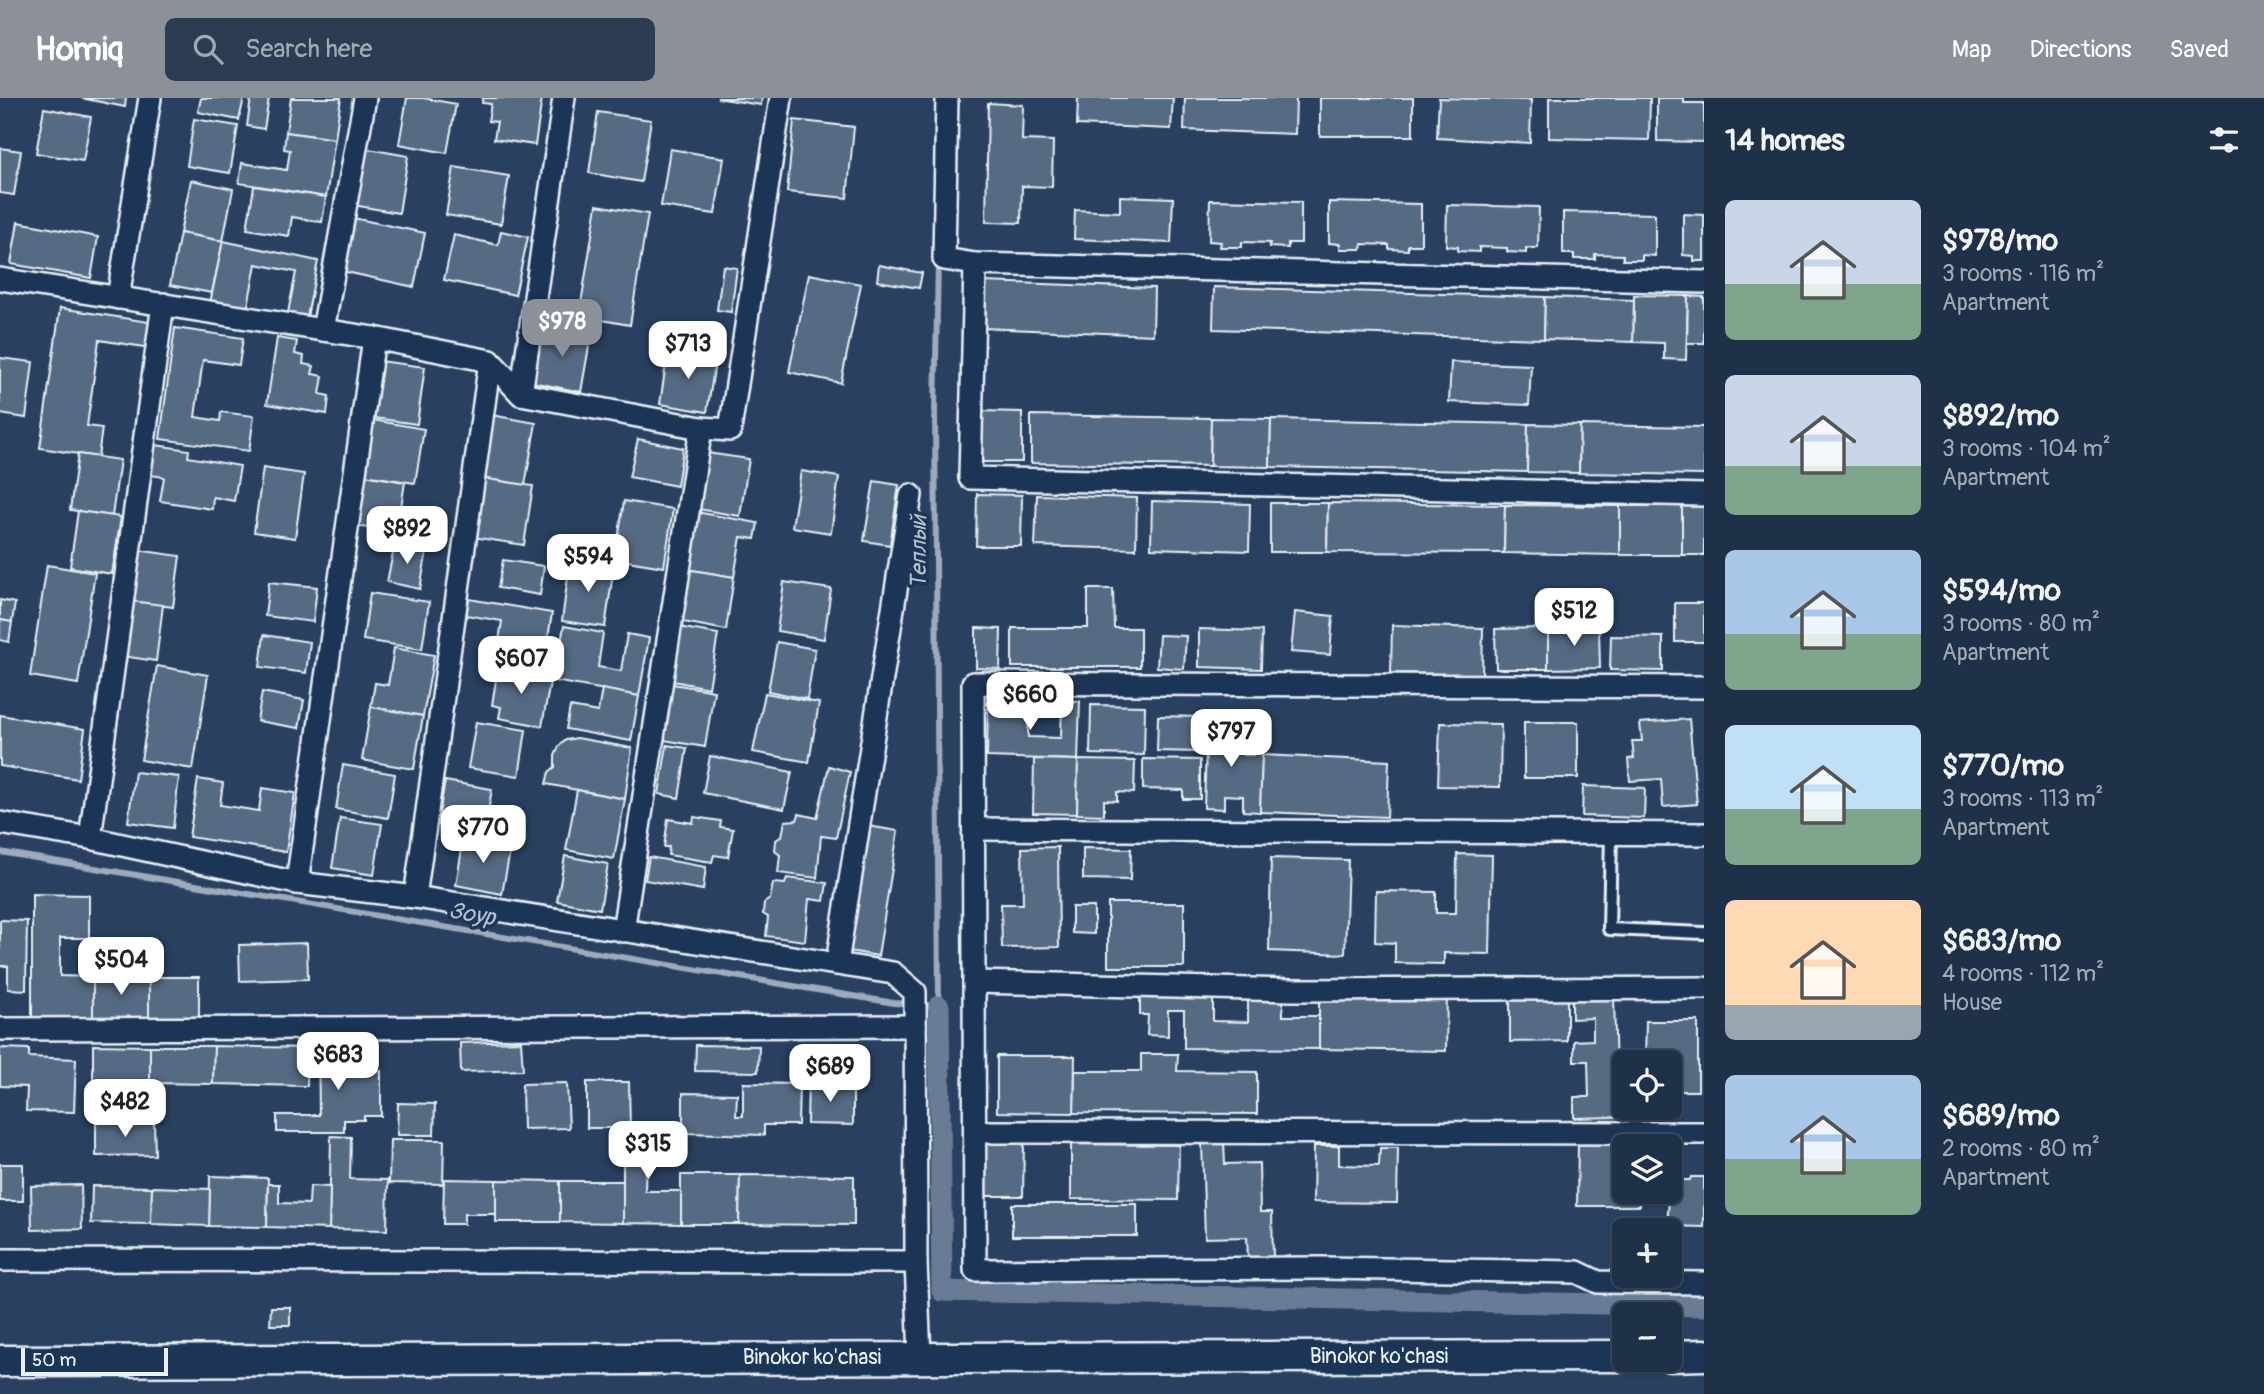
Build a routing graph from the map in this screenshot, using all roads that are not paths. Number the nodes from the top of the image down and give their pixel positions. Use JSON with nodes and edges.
{"nodes":[{"id":1,"x":150,"y":98,"type":"edge"},
{"id":2,"x":365,"y":98,"type":"edge"},
{"id":3,"x":564,"y":98,"type":"edge"},
{"id":4,"x":780,"y":98,"type":"edge"},
{"id":5,"x":947,"y":98,"type":"edge"},
{"id":6,"x":975,"y":264,"type":"junction"},
{"id":7,"x":0,"y":279,"type":"edge"},
{"id":8,"x":1704,"y":282,"type":"edge"},
{"id":9,"x":118,"y":298,"type":"junction"},
{"id":10,"x":163,"y":304,"type":"junction"},
{"id":11,"x":324,"y":330,"type":"junction"},
{"id":12,"x":374,"y":338,"type":"junction"},
{"id":13,"x":490,"y":361,"type":"junction"},
{"id":14,"x":521,"y":394,"type":"junction"},
{"id":15,"x":701,"y":428,"type":"junction"},
{"id":16,"x":911,"y":495,"type":"dead end"},
{"id":17,"x":1704,"y":495,"type":"edge"},
{"id":18,"x":1704,"y":687,"type":"edge"},
{"id":19,"x":0,"y":823,"type":"edge"},
{"id":20,"x":974,"y":830,"type":"junction"},
{"id":21,"x":1611,"y":834,"type":"junction"},
{"id":22,"x":1704,"y":834,"type":"edge"},
{"id":23,"x":90,"y":838,"type":"junction"},
{"id":24,"x":297,"y":883,"type":"junction"},
{"id":25,"x":415,"y":897,"type":"junction"},
{"id":26,"x":623,"y":931,"type":"junction"},
{"id":27,"x":1704,"y":933,"type":"edge"},
{"id":28,"x":837,"y":963,"type":"junction"},
{"id":29,"x":974,"y":982,"type":"junction"},
{"id":30,"x":1704,"y":988,"type":"edge"},
{"id":31,"x":915,"y":1026,"type":"junction"},
{"id":32,"x":0,"y":1029,"type":"edge"},
{"id":33,"x":975,"y":1132,"type":"junction"},
{"id":34,"x":1704,"y":1133,"type":"edge"},
{"id":35,"x":0,"y":1259,"type":"edge"},
{"id":36,"x":916,"y":1262,"type":"junction"},
{"id":37,"x":1704,"y":1283,"type":"edge"},
{"id":38,"x":1704,"y":1355,"type":"edge"},
{"id":39,"x":1612,"y":1356,"type":"edge"},
{"id":40,"x":1682,"y":1356,"type":"edge"},
{"id":41,"x":919,"y":1357,"type":"junction"},
{"id":42,"x":0,"y":1361,"type":"edge"}],
"edges":[{"from":1,"to":9,"type":"street"},
{"from":2,"to":11,"type":"street"},
{"from":3,"to":14,"type":"street"},
{"from":4,"to":15,"type":"street"},
{"from":5,"to":6,"type":"street"},
{"from":6,"to":8,"type":"street"},
{"from":6,"to":17,"type":"street"},
{"from":7,"to":9,"type":"street"},
{"from":9,"to":10,"type":"street"},
{"from":10,"to":11,"type":"street"},
{"from":10,"to":23,"type":"street"},
{"from":11,"to":12,"type":"street"},
{"from":12,"to":13,"type":"street"},
{"from":12,"to":24,"type":"street"},
{"from":13,"to":14,"type":"street"},
{"from":13,"to":25,"type":"street"},
{"from":14,"to":15,"type":"street"},
{"from":15,"to":26,"type":"street"},
{"from":16,"to":28,"type":"street"},
{"from":18,"to":20,"type":"street"},
{"from":19,"to":23,"type":"street"},
{"from":20,"to":21,"type":"street"},
{"from":20,"to":29,"type":"street"},
{"from":21,"to":22,"type":"street"},
{"from":21,"to":27,"type":"lane"},
{"from":23,"to":24,"type":"street"},
{"from":24,"to":25,"type":"street"},
{"from":25,"to":26,"type":"street"},
{"from":26,"to":28,"type":"street"},
{"from":28,"to":31,"type":"street"},
{"from":29,"to":30,"type":"street"},
{"from":29,"to":33,"type":"street"},
{"from":31,"to":32,"type":"street"},
{"from":31,"to":36,"type":"street"},
{"from":33,"to":34,"type":"street"},
{"from":33,"to":37,"type":"street"},
{"from":35,"to":36,"type":"street"},
{"from":36,"to":41,"type":"street"},
{"from":38,"to":40,"type":"main road"},
{"from":39,"to":41,"type":"main road","name":"Binokor ko'chasi"},
{"from":41,"to":42,"type":"main road","name":"Binokor ko'chasi"}]}
